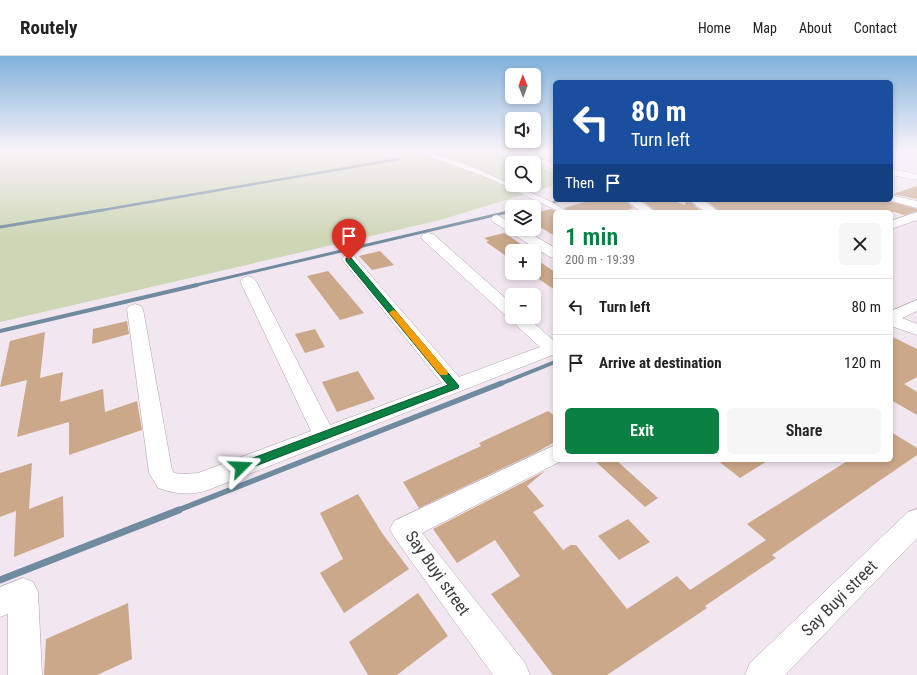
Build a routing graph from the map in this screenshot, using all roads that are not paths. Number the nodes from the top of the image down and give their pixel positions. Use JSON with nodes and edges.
{"nodes":[{"id":1,"x":498,"y":181,"type":"edge"},
{"id":2,"x":893,"y":199,"type":"edge"},
{"id":3,"x":635,"y":202,"type":"edge"},
{"id":4,"x":698,"y":202,"type":"edge"},
{"id":5,"x":917,"y":205,"type":"edge"},
{"id":6,"x":560,"y":210,"type":"edge"},
{"id":7,"x":646,"y":210,"type":"edge"},
{"id":8,"x":710,"y":210,"type":"edge"},
{"id":9,"x":917,"y":216,"type":"edge"},
{"id":10,"x":497,"y":219,"type":"dead end"},
{"id":11,"x":505,"y":224,"type":"edge"},
{"id":12,"x":893,"y":224,"type":"edge"},
{"id":13,"x":526,"y":236,"type":"edge"},
{"id":14,"x":428,"y":237,"type":"dead end"},
{"id":15,"x":553,"y":253,"type":"edge"},
{"id":16,"x":349,"y":260,"type":"dead end"},
{"id":17,"x":248,"y":281,"type":"dead end"},
{"id":18,"x":917,"y":305,"type":"edge"},
{"id":19,"x":505,"y":307,"type":"edge"},
{"id":20,"x":135,"y":309,"type":"dead end"},
{"id":21,"x":893,"y":316,"type":"edge"},
{"id":22,"x":893,"y":321,"type":"edge"},
{"id":23,"x":525,"y":324,"type":"edge"},
{"id":24,"x":917,"y":330,"type":"edge"},
{"id":25,"x":553,"y":348,"type":"edge"},
{"id":26,"x":455,"y":386,"type":"junction"},
{"id":27,"x":324,"y":435,"type":"junction"},
{"id":28,"x":553,"y":455,"type":"edge"},
{"id":29,"x":917,"y":520,"type":"edge"},
{"id":30,"x":0,"y":602,"type":"edge"},
{"id":31,"x":24,"y":675,"type":"edge"},
{"id":32,"x":514,"y":675,"type":"edge"},
{"id":33,"x":762,"y":675,"type":"edge"}],
"edges":[{"from":1,"to":6,"type":"lane"},
{"from":2,"to":5,"type":"street"},
{"from":3,"to":7,"type":"street"},
{"from":4,"to":8,"type":"street"},
{"from":9,"to":12,"type":"street"},
{"from":10,"to":11,"type":"street"},
{"from":13,"to":15,"type":"street"},
{"from":14,"to":19,"type":"street"},
{"from":16,"to":26,"type":"street"},
{"from":17,"to":27,"type":"street"},
{"from":18,"to":21,"type":"street"},
{"from":20,"to":27,"type":"street"},
{"from":22,"to":24,"type":"street"},
{"from":23,"to":25,"type":"street"},
{"from":25,"to":26,"type":"street"},
{"from":26,"to":27,"type":"street"},
{"from":28,"to":32,"type":"street","name":"Say Buyi street"},
{"from":29,"to":33,"type":"street","name":"Say Buyi street"},
{"from":30,"to":31,"type":"street"}]}
